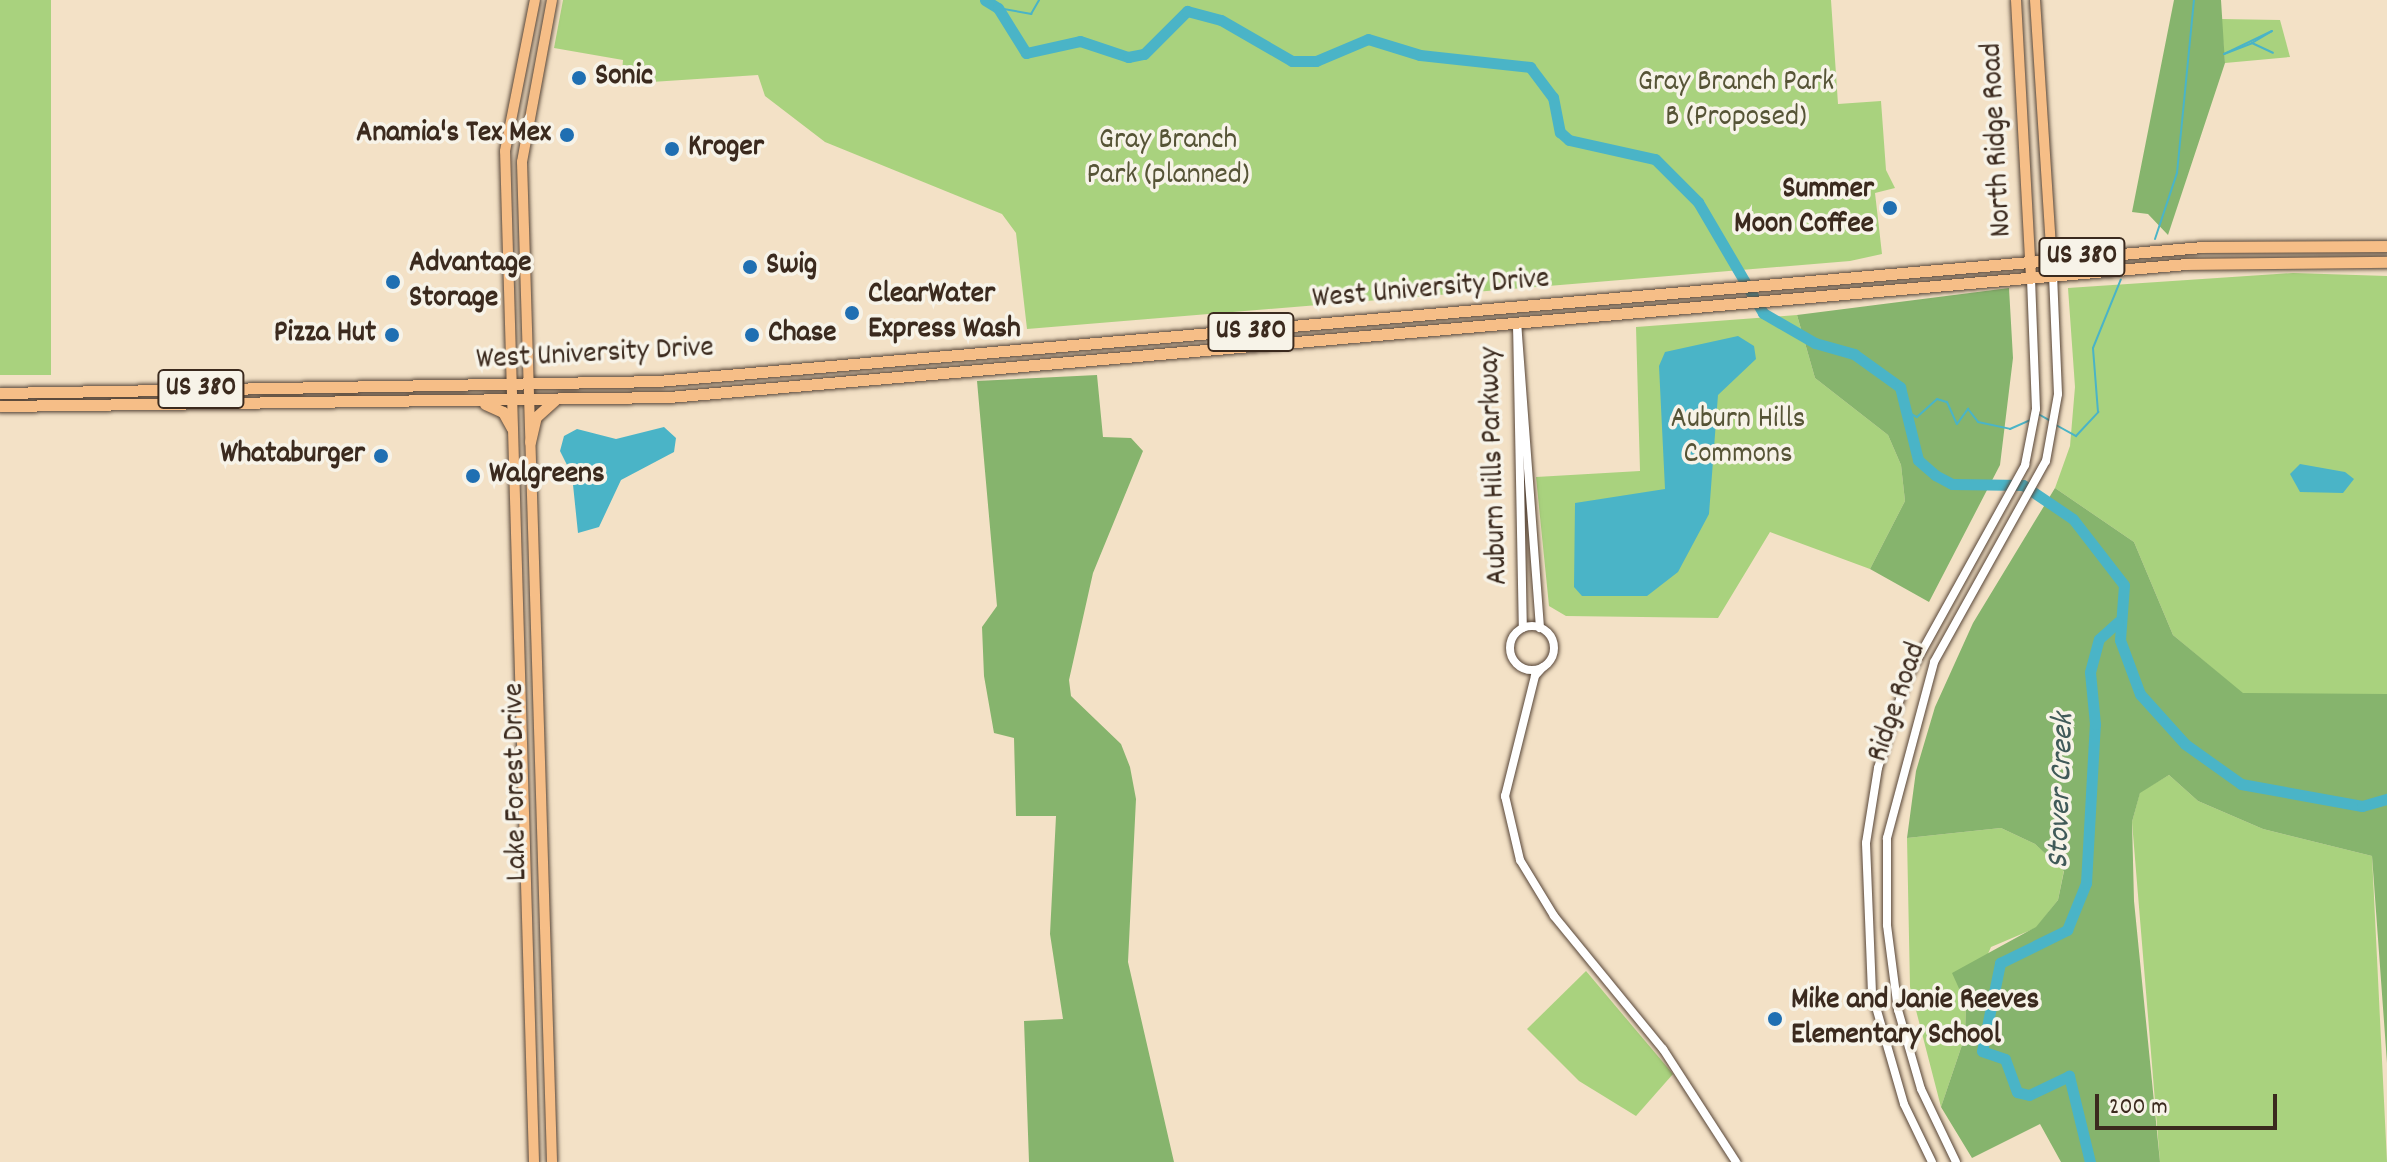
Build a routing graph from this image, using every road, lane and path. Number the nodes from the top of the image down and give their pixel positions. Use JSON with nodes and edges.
{"nodes":[{"id":1,"x":535,"y":0,"type":"edge"},
{"id":2,"x":552,"y":0,"type":"edge"},
{"id":3,"x":2016,"y":0,"type":"edge"},
{"id":4,"x":2035,"y":0,"type":"edge"},
{"id":5,"x":518,"y":83,"type":"junction"},
{"id":6,"x":534,"y":87,"type":"junction"},
{"id":7,"x":2041,"y":100,"type":"junction"},
{"id":8,"x":2021,"y":101,"type":"junction"},
{"id":9,"x":506,"y":228,"type":"junction"},
{"id":10,"x":523,"y":228,"type":"junction"},
{"id":11,"x":2387,"y":246,"type":"edge"},
{"id":12,"x":2387,"y":259,"type":"edge"},
{"id":13,"x":2052,"y":260,"type":"junction"},
{"id":14,"x":2030,"y":262,"type":"junction"},
{"id":15,"x":2053,"y":275,"type":"junction"},
{"id":16,"x":2031,"y":277,"type":"junction"},
{"id":17,"x":1517,"y":307,"type":"junction"},
{"id":18,"x":1517,"y":322,"type":"junction"},
{"id":19,"x":1049,"y":348,"type":"junction"},
{"id":20,"x":930,"y":374,"type":"junction"},
{"id":21,"x":528,"y":385,"type":"junction"},
{"id":22,"x":510,"y":386,"type":"junction"},
{"id":23,"x":365,"y":388,"type":"junction"},
{"id":24,"x":0,"y":393,"type":"edge"},
{"id":25,"x":555,"y":400,"type":"junction"},
{"id":26,"x":477,"y":401,"type":"junction"},
{"id":27,"x":511,"y":401,"type":"junction"},
{"id":28,"x":529,"y":401,"type":"junction"},
{"id":29,"x":365,"y":402,"type":"junction"},
{"id":30,"x":0,"y":406,"type":"edge"},
{"id":31,"x":512,"y":428,"type":"junction"},
{"id":32,"x":530,"y":442,"type":"junction"},
{"id":33,"x":1523,"y":628,"type":"junction"},
{"id":34,"x":1540,"y":628,"type":"junction"},
{"id":35,"x":1518,"y":665,"type":"junction"},
{"id":36,"x":1543,"y":667,"type":"junction"},
{"id":37,"x":1529,"y":699,"type":"junction"},
{"id":38,"x":1866,"y":861,"type":"junction"},
{"id":39,"x":1886,"y":862,"type":"junction"},
{"id":40,"x":534,"y":1162,"type":"edge"},
{"id":41,"x":552,"y":1162,"type":"edge"},
{"id":42,"x":1736,"y":1162,"type":"edge"},
{"id":43,"x":1932,"y":1162,"type":"edge"},
{"id":44,"x":1956,"y":1162,"type":"edge"}],
"edges":[{"from":1,"to":5,"type":"main road","name":"Lake Forest Drive"},
{"from":2,"to":6,"type":"main road","name":"Lake Forest Drive"},
{"from":3,"to":8,"type":"main road","name":"North Ridge Road"},
{"from":4,"to":7,"type":"main road","name":"North Ridge Road"},
{"from":5,"to":6,"type":"main road"},
{"from":5,"to":9,"type":"main road","name":"Lake Forest Drive"},
{"from":6,"to":10,"type":"main road","name":"Lake Forest Drive"},
{"from":7,"to":8,"type":"main road"},
{"from":7,"to":13,"type":"main road","name":"North Ridge Road"},
{"from":8,"to":14,"type":"main road","name":"North Ridge Road"},
{"from":9,"to":10,"type":"main road"},
{"from":9,"to":22,"type":"main road","name":"Lake Forest Drive"},
{"from":10,"to":21,"type":"main road","name":"Lake Forest Drive"},
{"from":11,"to":13,"type":"highway","name":"West University Drive","number":"US 380"},
{"from":12,"to":15,"type":"highway","name":"West University Drive","number":"US 380"},
{"from":13,"to":14,"type":"highway","name":"West University Drive","number":"US 380"},
{"from":13,"to":15,"type":"main road","name":"North Ridge Road"},
{"from":14,"to":16,"type":"main road","name":"North Ridge Road"},
{"from":14,"to":17,"type":"highway","name":"West University Drive","number":"US 380"},
{"from":15,"to":16,"type":"highway","name":"West University Drive","number":"US 380"},
{"from":15,"to":39,"type":"street","name":"Ridge Road"},
{"from":16,"to":18,"type":"highway","name":"West University Drive","number":"US 380"},
{"from":16,"to":38,"type":"street","name":"Ridge Road"},
{"from":17,"to":18,"type":"highway"},
{"from":17,"to":19,"type":"highway","name":"West University Drive","number":"US 380"},
{"from":18,"to":20,"type":"highway","name":"West University Drive","number":"US 380"},
{"from":18,"to":33,"type":"street","name":"Auburn Hills Parkway"},
{"from":18,"to":34,"type":"street","name":"Auburn Hills Parkway"},
{"from":19,"to":20,"type":"highway"},
{"from":19,"to":21,"type":"highway","name":"West University Drive","number":"US 380"},
{"from":20,"to":25,"type":"highway","name":"West University Drive","number":"US 380"},
{"from":21,"to":22,"type":"highway","name":"West University Drive","number":"US 380"},
{"from":21,"to":28,"type":"main road","name":"Lake Forest Drive"},
{"from":22,"to":23,"type":"highway","name":"West University Drive","number":"US 380"},
{"from":22,"to":27,"type":"main road","name":"Lake Forest Drive"},
{"from":23,"to":24,"type":"highway","name":"West University Drive","number":"US 380"},
{"from":23,"to":29,"type":"highway"},
{"from":25,"to":28,"type":"highway","name":"West University Drive","number":"US 380"},
{"from":25,"to":32,"type":"highway"},
{"from":26,"to":27,"type":"highway","name":"West University Drive","number":"US 380"},
{"from":26,"to":29,"type":"highway","name":"West University Drive","number":"US 380"},
{"from":26,"to":31,"type":"highway"},
{"from":27,"to":28,"type":"highway","name":"West University Drive","number":"US 380"},
{"from":27,"to":31,"type":"main road","name":"Lake Forest Drive"},
{"from":28,"to":32,"type":"main road","name":"Lake Forest Drive"},
{"from":29,"to":30,"type":"highway","name":"West University Drive","number":"US 380"},
{"from":31,"to":40,"type":"main road","name":"Lake Forest Drive"},
{"from":32,"to":41,"type":"main road","name":"Lake Forest Drive"},
{"from":33,"to":34,"type":"street"},
{"from":33,"to":35,"type":"street"},
{"from":34,"to":36,"type":"street"},
{"from":35,"to":36,"type":"street"},
{"from":35,"to":37,"type":"street"},
{"from":36,"to":37,"type":"street"},
{"from":37,"to":42,"type":"street"},
{"from":38,"to":39,"type":"street"},
{"from":38,"to":43,"type":"street","name":"Ridge Road"},
{"from":39,"to":44,"type":"street","name":"Ridge Road"}]}
